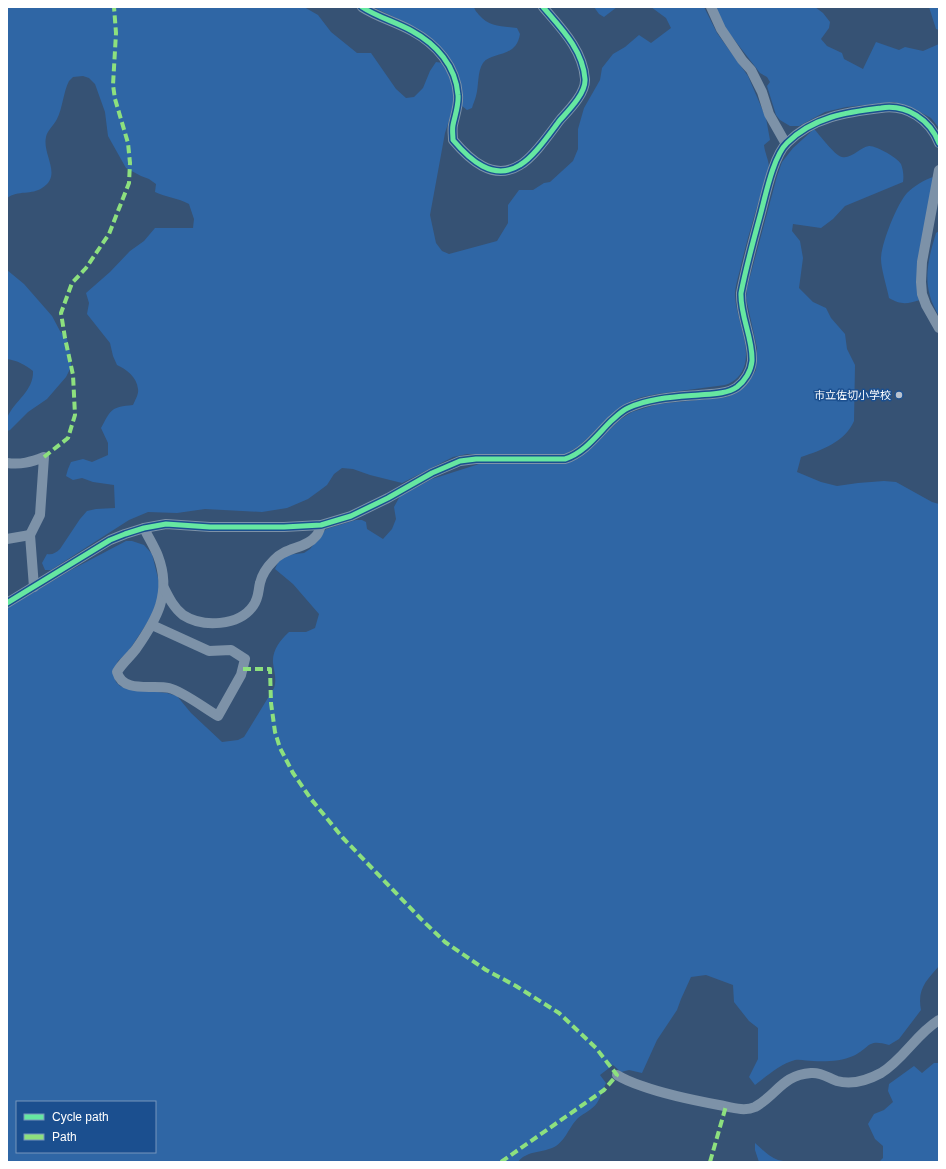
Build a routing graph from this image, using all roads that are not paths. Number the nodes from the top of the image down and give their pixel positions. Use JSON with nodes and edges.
{"nodes":[{"id":1,"x":362,"y":7,"type":"edge"},
{"id":2,"x":543,"y":7,"type":"edge"},
{"id":3,"x":711,"y":7,"type":"edge"},
{"id":4,"x":939,"y":143,"type":"edge"},
{"id":5,"x":786,"y":144,"type":"junction"},
{"id":6,"x":939,"y":170,"type":"edge"},
{"id":7,"x":939,"y":328,"type":"edge"},
{"id":8,"x":7,"y":463,"type":"edge"},
{"id":9,"x":321,"y":525,"type":"junction"},
{"id":10,"x":144,"y":528,"type":"junction"},
{"id":11,"x":30,"y":535,"type":"junction"},
{"id":12,"x":7,"y":539,"type":"edge"},
{"id":13,"x":34,"y":586,"type":"junction"},
{"id":14,"x":164,"y":588,"type":"junction"},
{"id":15,"x":7,"y":603,"type":"edge"},
{"id":16,"x":152,"y":625,"type":"junction"},
{"id":17,"x":939,"y":1020,"type":"edge"},
{"id":18,"x":617,"y":1075,"type":"dead end"}],
"edges":[{"from":1,"to":2,"type":"street"},
{"from":3,"to":5,"type":"street"},
{"from":4,"to":5,"type":"street"},
{"from":5,"to":9,"type":"street"},
{"from":6,"to":7,"type":"street"},
{"from":8,"to":11,"type":"street"},
{"from":9,"to":10,"type":"street"},
{"from":9,"to":14,"type":"street"},
{"from":10,"to":13,"type":"street"},
{"from":10,"to":14,"type":"street"},
{"from":11,"to":12,"type":"street"},
{"from":11,"to":13,"type":"street"},
{"from":13,"to":15,"type":"street"},
{"from":14,"to":16,"type":"street"},
{"from":16,"to":16,"type":"street"},
{"from":17,"to":18,"type":"street"}]}
